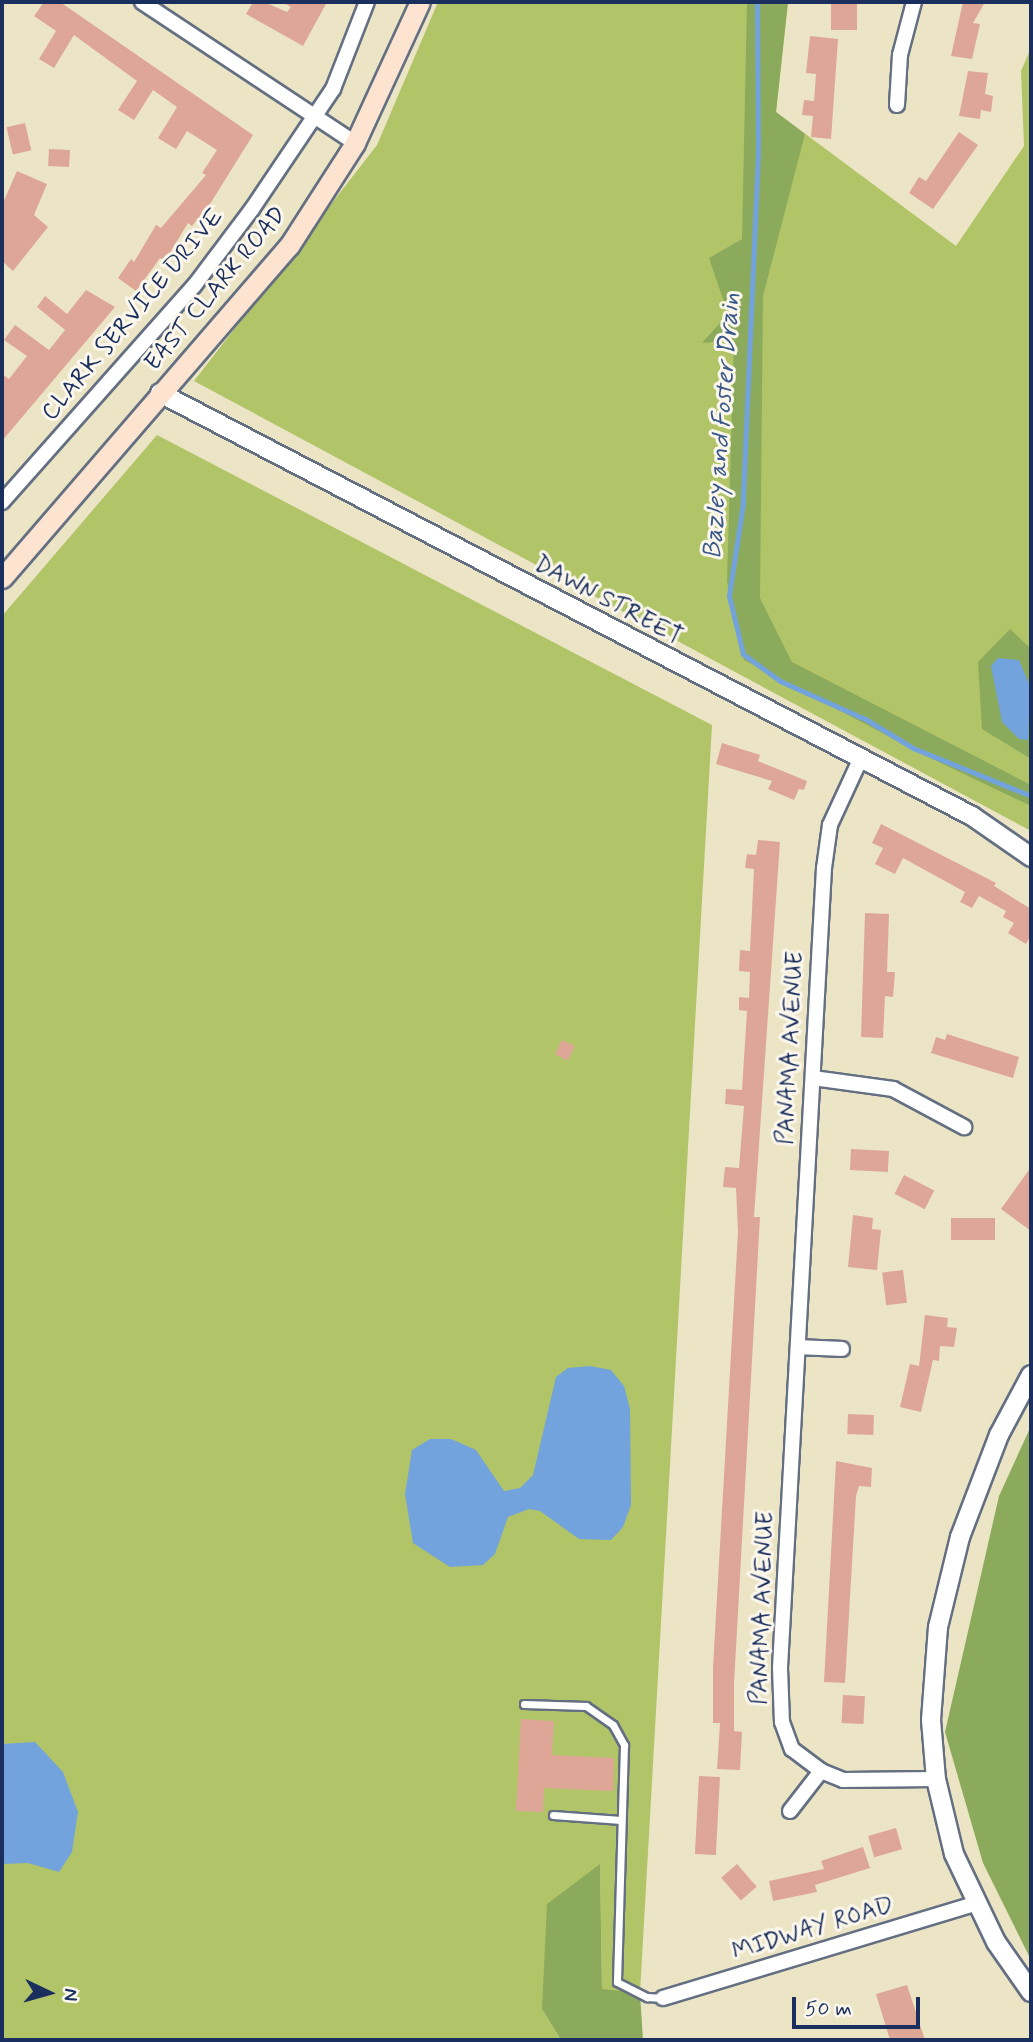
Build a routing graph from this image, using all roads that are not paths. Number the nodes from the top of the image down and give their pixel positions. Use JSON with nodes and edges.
{"nodes":[{"id":1,"x":142,"y":2,"type":"edge"},
{"id":2,"x":367,"y":2,"type":"edge"},
{"id":3,"x":420,"y":2,"type":"edge"},
{"id":4,"x":914,"y":2,"type":"edge"},
{"id":5,"x":897,"y":105,"type":"dead end"},
{"id":6,"x":317,"y":116,"type":"junction"},
{"id":7,"x":355,"y":143,"type":"junction"},
{"id":8,"x":160,"y":393,"type":"junction"},
{"id":9,"x":2,"y":502,"type":"edge"},
{"id":10,"x":2,"y":578,"type":"edge"},
{"id":11,"x":860,"y":760,"type":"junction"},
{"id":12,"x":1031,"y":856,"type":"edge"},
{"id":13,"x":813,"y":1078,"type":"junction"},
{"id":14,"x":964,"y":1128,"type":"dead end"},
{"id":15,"x":798,"y":1347,"type":"junction"},
{"id":16,"x":842,"y":1349,"type":"dead end"},
{"id":17,"x":1031,"y":1374,"type":"edge"},
{"id":18,"x":524,"y":1704,"type":"dead end"},
{"id":19,"x":821,"y":1771,"type":"junction"},
{"id":20,"x":936,"y":1779,"type":"junction"},
{"id":21,"x":790,"y":1811,"type":"dead end"},
{"id":22,"x":553,"y":1815,"type":"dead end"},
{"id":23,"x":621,"y":1820,"type":"junction"},
{"id":24,"x":975,"y":1904,"type":"junction"},
{"id":25,"x":1031,"y":1992,"type":"edge"},
{"id":26,"x":663,"y":1998,"type":"joint"}],
"edges":[{"from":1,"to":6,"type":"street"},
{"from":2,"to":6,"type":"street","name":"CLARK SERVICE DRIVE"},
{"from":3,"to":7,"type":"main road","name":"EAST CLARK ROAD"},
{"from":4,"to":5,"type":"street"},
{"from":6,"to":7,"type":"street"},
{"from":6,"to":9,"type":"street","name":"CLARK SERVICE DRIVE"},
{"from":7,"to":8,"type":"main road","name":"EAST CLARK ROAD"},
{"from":8,"to":10,"type":"main road","name":"EAST CLARK ROAD"},
{"from":8,"to":11,"type":"street","name":"DAWN STREET"},
{"from":11,"to":12,"type":"street","name":"DAWN STREET"},
{"from":11,"to":13,"type":"street","name":"PANAMA AVENUE"},
{"from":13,"to":14,"type":"street"},
{"from":13,"to":15,"type":"street","name":"PANAMA AVENUE"},
{"from":15,"to":16,"type":"street"},
{"from":15,"to":19,"type":"street","name":"PANAMA AVENUE"},
{"from":17,"to":20,"type":"street"},
{"from":18,"to":23,"type":"lane"},
{"from":19,"to":20,"type":"street","name":"PANAMA AVENUE"},
{"from":19,"to":21,"type":"street"},
{"from":20,"to":24,"type":"street"},
{"from":22,"to":23,"type":"lane"},
{"from":23,"to":26,"type":"lane"},
{"from":24,"to":25,"type":"street"},
{"from":24,"to":26,"type":"street","name":"MIDWAY ROAD"}]}
